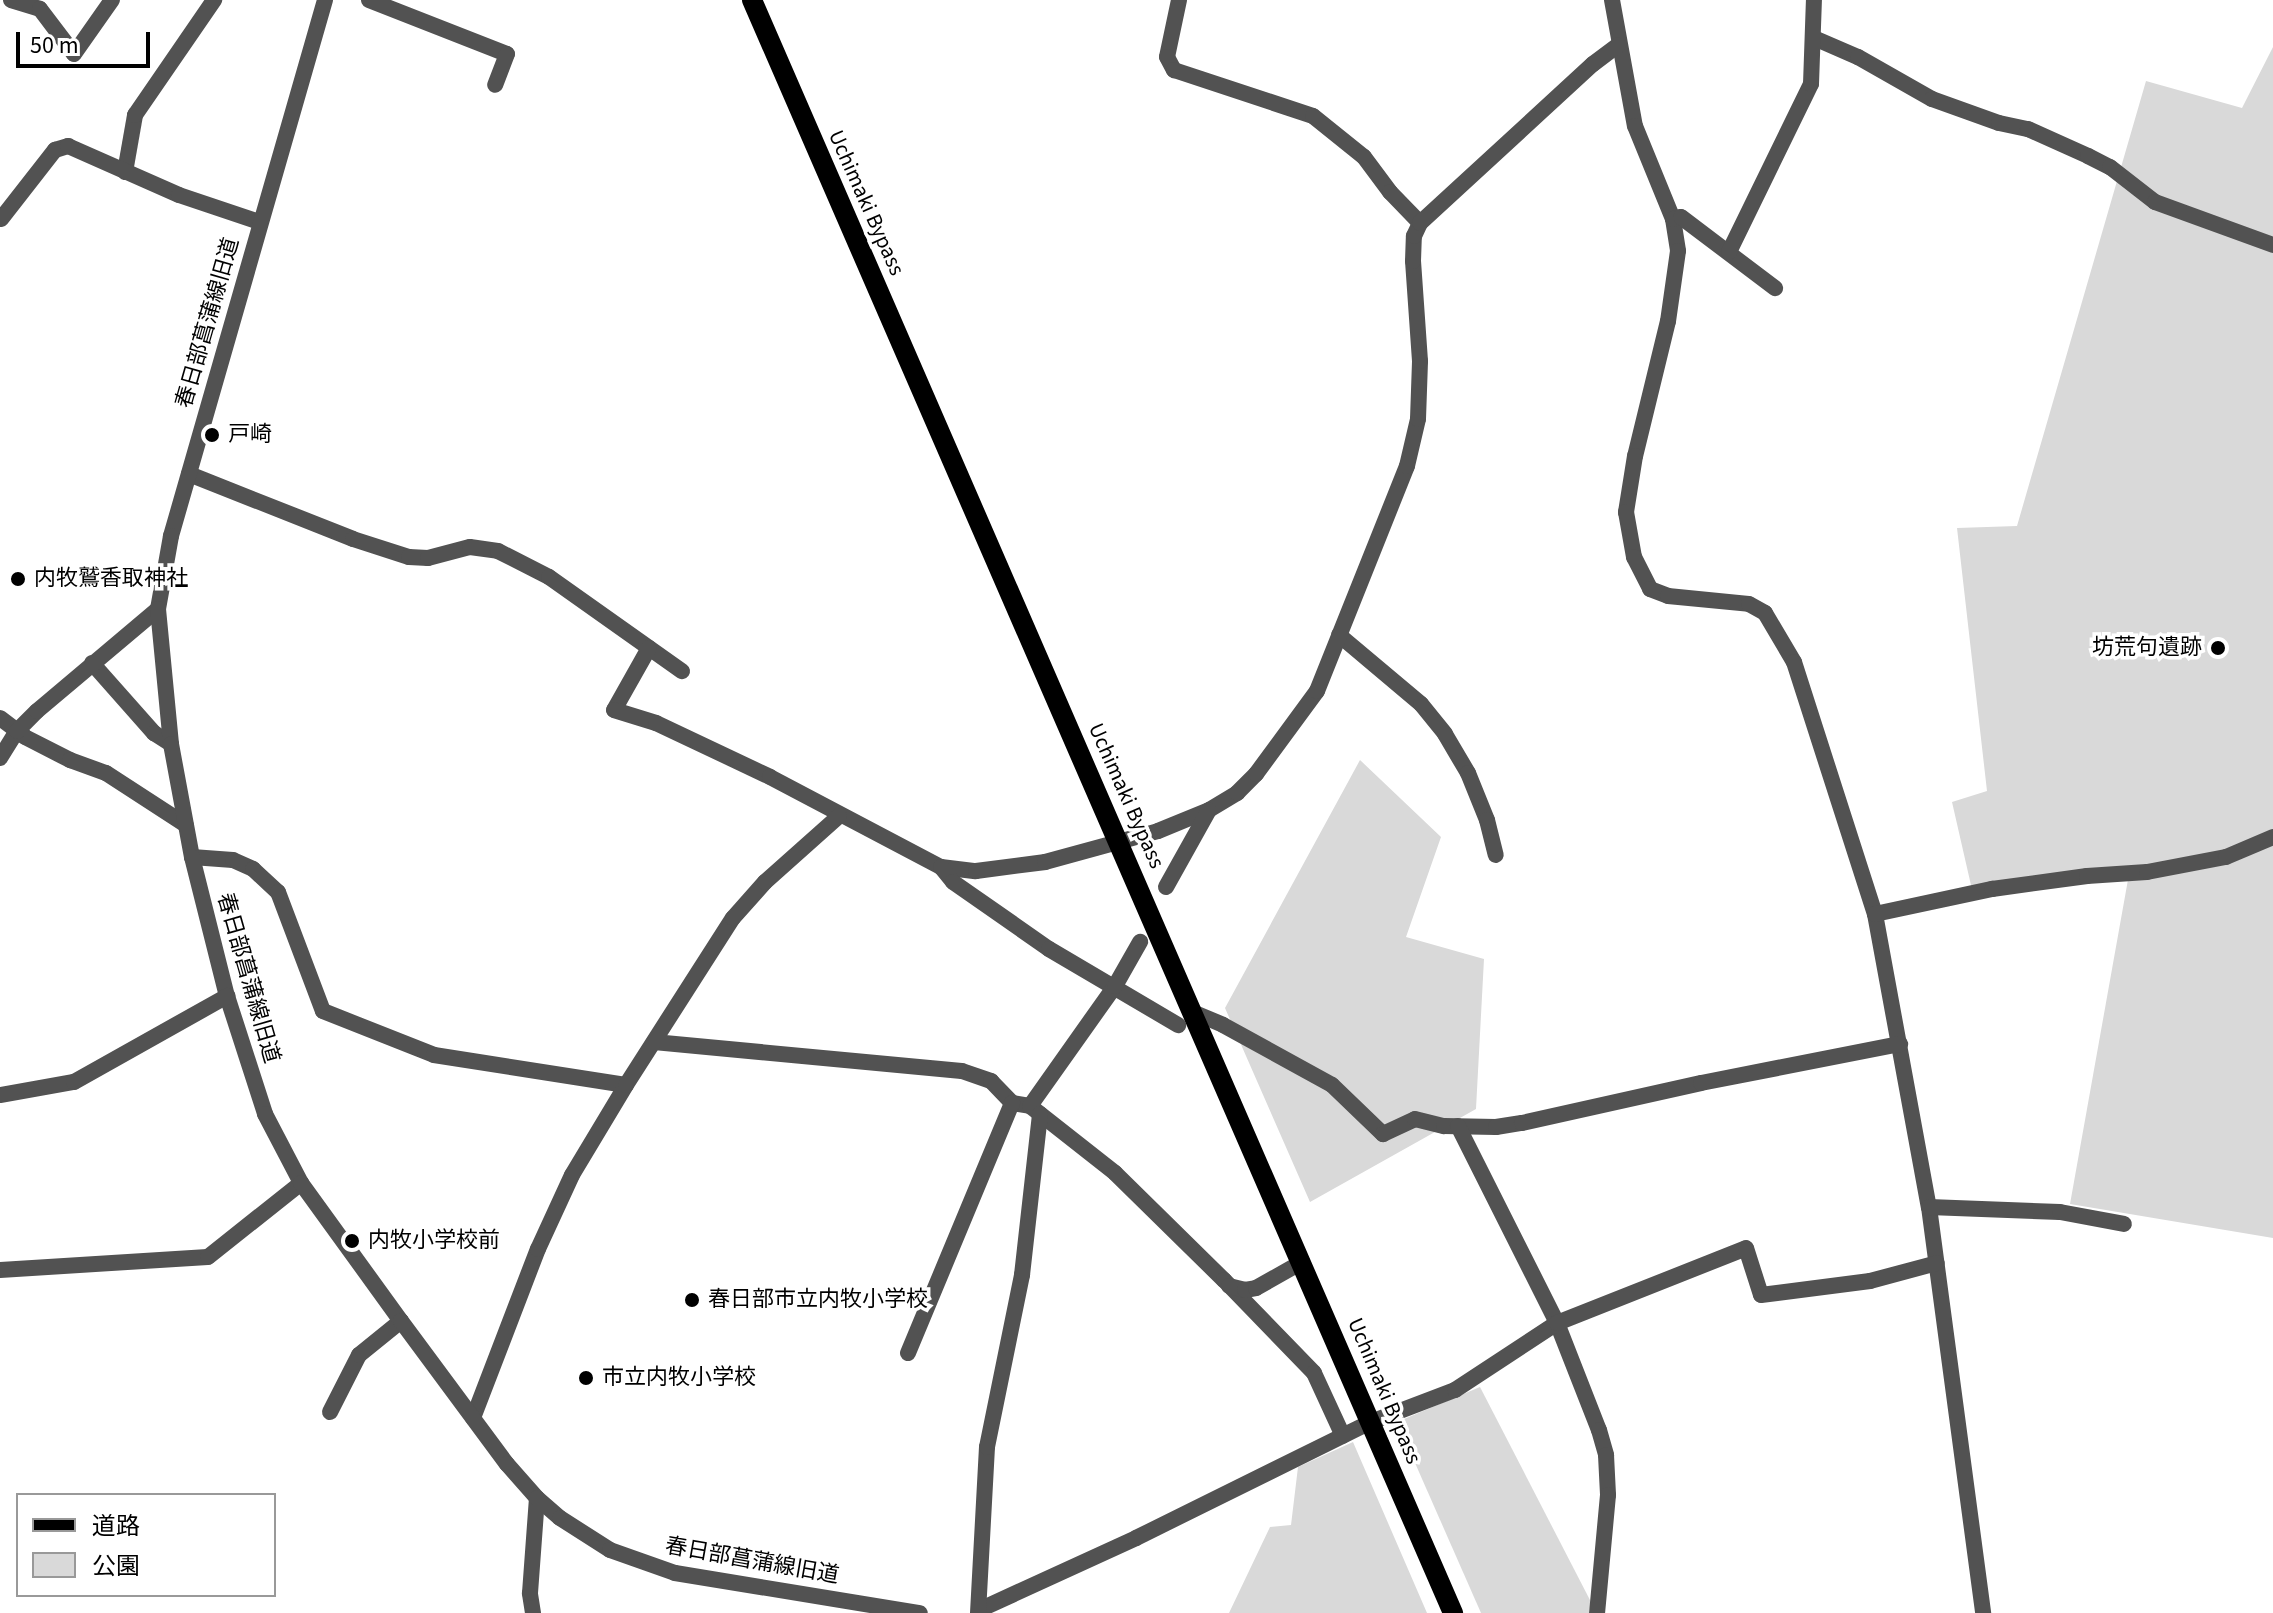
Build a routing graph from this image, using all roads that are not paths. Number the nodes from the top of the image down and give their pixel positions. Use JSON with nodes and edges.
{"nodes":[{"id":1,"x":11,"y":0,"type":"edge"},
{"id":2,"x":112,"y":0,"type":"edge"},
{"id":3,"x":214,"y":0,"type":"edge"},
{"id":4,"x":325,"y":0,"type":"edge"},
{"id":5,"x":369,"y":0,"type":"edge"},
{"id":6,"x":752,"y":0,"type":"edge"},
{"id":7,"x":1179,"y":0,"type":"edge"},
{"id":8,"x":1612,"y":0,"type":"edge"},
{"id":9,"x":1814,"y":0,"type":"edge"},
{"id":10,"x":1814,"y":38,"type":"junction"},
{"id":11,"x":1618,"y":45,"type":"junction"},
{"id":12,"x":495,"y":85,"type":"dead end"},
{"id":13,"x":125,"y":172,"type":"junction"},
{"id":14,"x":1,"y":219,"type":"edge"},
{"id":15,"x":1673,"y":219,"type":"junction"},
{"id":16,"x":259,"y":222,"type":"junction"},
{"id":17,"x":1420,"y":223,"type":"junction"},
{"id":18,"x":2273,"y":245,"type":"edge"},
{"id":19,"x":1729,"y":252,"type":"junction"},
{"id":20,"x":1775,"y":288,"type":"dead end"},
{"id":21,"x":189,"y":474,"type":"junction"},
{"id":22,"x":158,"y":609,"type":"junction"},
{"id":23,"x":1339,"y":635,"type":"junction"},
{"id":24,"x":649,"y":648,"type":"junction"},
{"id":25,"x":92,"y":663,"type":"junction"},
{"id":26,"x":682,"y":671,"type":"dead end"},
{"id":27,"x":0,"y":718,"type":"edge"},
{"id":28,"x":17,"y":731,"type":"junction"},
{"id":29,"x":171,"y":744,"type":"junction"},
{"id":30,"x":0,"y":758,"type":"edge"},
{"id":31,"x":1209,"y":810,"type":"junction"},
{"id":32,"x":839,"y":816,"type":"junction"},
{"id":33,"x":186,"y":825,"type":"junction"},
{"id":34,"x":2273,"y":837,"type":"edge"},
{"id":35,"x":1119,"y":841,"type":"junction"},
{"id":36,"x":1496,"y":855,"type":"dead end"},
{"id":37,"x":192,"y":857,"type":"junction"},
{"id":38,"x":941,"y":867,"type":"junction"},
{"id":39,"x":1166,"y":887,"type":"dead end"},
{"id":40,"x":1875,"y":914,"type":"junction"},
{"id":41,"x":1140,"y":942,"type":"dead end"},
{"id":42,"x":1115,"y":986,"type":"junction"},
{"id":43,"x":227,"y":996,"type":"junction"},
{"id":44,"x":1186,"y":1019,"type":"junction"},
{"id":45,"x":654,"y":1042,"type":"junction"},
{"id":46,"x":1900,"y":1044,"type":"junction"},
{"id":47,"x":626,"y":1085,"type":"junction"},
{"id":48,"x":0,"y":1095,"type":"edge"},
{"id":49,"x":1012,"y":1103,"type":"junction"},
{"id":50,"x":1035,"y":1110,"type":"junction"},
{"id":51,"x":1458,"y":1126,"type":"junction"},
{"id":52,"x":301,"y":1183,"type":"junction"},
{"id":53,"x":1929,"y":1207,"type":"junction"},
{"id":54,"x":2124,"y":1224,"type":"dead end"},
{"id":55,"x":1302,"y":1262,"type":"junction"},
{"id":56,"x":1937,"y":1263,"type":"junction"},
{"id":57,"x":0,"y":1270,"type":"edge"},
{"id":58,"x":1229,"y":1286,"type":"junction"},
{"id":59,"x":401,"y":1321,"type":"junction"},
{"id":60,"x":1557,"y":1323,"type":"junction"},
{"id":61,"x":908,"y":1353,"type":"dead end"},
{"id":62,"x":330,"y":1412,"type":"dead end"},
{"id":63,"x":473,"y":1418,"type":"junction"},
{"id":64,"x":1371,"y":1422,"type":"junction"},
{"id":65,"x":1343,"y":1436,"type":"junction"},
{"id":66,"x":537,"y":1498,"type":"junction"},
{"id":67,"x":978,"y":1612,"type":"edge"},
{"id":68,"x":533,"y":1613,"type":"edge"},
{"id":69,"x":920,"y":1613,"type":"edge"},
{"id":70,"x":1453,"y":1613,"type":"edge"},
{"id":71,"x":1597,"y":1613,"type":"edge"},
{"id":72,"x":1983,"y":1613,"type":"edge"}],
"edges":[{"from":1,"to":2,"type":"street"},
{"from":3,"to":13,"type":"street"},
{"from":4,"to":16,"type":"street","name":"春日部菖蒲線旧道"},
{"from":5,"to":12,"type":"street"},
{"from":6,"to":35,"type":"main road","name":"Uchimaki Bypass"},
{"from":7,"to":17,"type":"street"},
{"from":8,"to":11,"type":"street"},
{"from":9,"to":10,"type":"street"},
{"from":10,"to":18,"type":"street"},
{"from":10,"to":19,"type":"street"},
{"from":11,"to":15,"type":"street"},
{"from":11,"to":17,"type":"street"},
{"from":13,"to":14,"type":"street"},
{"from":13,"to":16,"type":"street"},
{"from":15,"to":19,"type":"street"},
{"from":15,"to":40,"type":"street"},
{"from":16,"to":21,"type":"street","name":"春日部菖蒲線旧道"},
{"from":17,"to":23,"type":"street"},
{"from":19,"to":20,"type":"street"},
{"from":21,"to":22,"type":"street","name":"春日部菖蒲線旧道"},
{"from":21,"to":24,"type":"street"},
{"from":22,"to":25,"type":"street"},
{"from":22,"to":29,"type":"street","name":"春日部菖蒲線旧道"},
{"from":23,"to":31,"type":"street"},
{"from":23,"to":36,"type":"street"},
{"from":24,"to":26,"type":"street"},
{"from":24,"to":32,"type":"street"},
{"from":25,"to":28,"type":"street"},
{"from":25,"to":29,"type":"street"},
{"from":27,"to":28,"type":"street"},
{"from":28,"to":30,"type":"street"},
{"from":28,"to":33,"type":"street"},
{"from":29,"to":33,"type":"street","name":"春日部菖蒲線旧道"},
{"from":31,"to":35,"type":"street"},
{"from":31,"to":39,"type":"street"},
{"from":32,"to":38,"type":"street"},
{"from":32,"to":45,"type":"street"},
{"from":33,"to":37,"type":"street","name":"春日部菖蒲線旧道"},
{"from":34,"to":40,"type":"street"},
{"from":35,"to":38,"type":"street"},
{"from":35,"to":44,"type":"main road","name":"Uchimaki Bypass"},
{"from":37,"to":43,"type":"street","name":"春日部菖蒲線旧道"},
{"from":37,"to":47,"type":"street"},
{"from":38,"to":42,"type":"street"},
{"from":40,"to":46,"type":"street"},
{"from":41,"to":42,"type":"street"},
{"from":42,"to":44,"type":"street"},
{"from":42,"to":50,"type":"street"},
{"from":43,"to":48,"type":"street"},
{"from":43,"to":52,"type":"street","name":"春日部菖蒲線旧道"},
{"from":44,"to":51,"type":"street"},
{"from":44,"to":55,"type":"main road","name":"Uchimaki Bypass"},
{"from":45,"to":47,"type":"street"},
{"from":45,"to":49,"type":"street"},
{"from":46,"to":51,"type":"street"},
{"from":46,"to":53,"type":"street"},
{"from":47,"to":63,"type":"street"},
{"from":49,"to":50,"type":"street"},
{"from":49,"to":61,"type":"street"},
{"from":50,"to":58,"type":"street"},
{"from":50,"to":67,"type":"street"},
{"from":51,"to":60,"type":"street"},
{"from":52,"to":57,"type":"street"},
{"from":52,"to":59,"type":"street","name":"春日部菖蒲線旧道"},
{"from":53,"to":54,"type":"street"},
{"from":53,"to":56,"type":"street"},
{"from":55,"to":58,"type":"street"},
{"from":55,"to":64,"type":"main road","name":"Uchimaki Bypass"},
{"from":56,"to":60,"type":"street"},
{"from":56,"to":72,"type":"street"},
{"from":58,"to":65,"type":"street"},
{"from":59,"to":62,"type":"street"},
{"from":59,"to":63,"type":"street","name":"春日部菖蒲線旧道"},
{"from":60,"to":64,"type":"street"},
{"from":60,"to":71,"type":"street"},
{"from":63,"to":66,"type":"street","name":"春日部菖蒲線旧道"},
{"from":64,"to":65,"type":"street"},
{"from":64,"to":70,"type":"main road","name":"Uchimaki Bypass"},
{"from":65,"to":67,"type":"street"},
{"from":66,"to":68,"type":"street"},
{"from":66,"to":69,"type":"street","name":"春日部菖蒲線旧道"}]}
